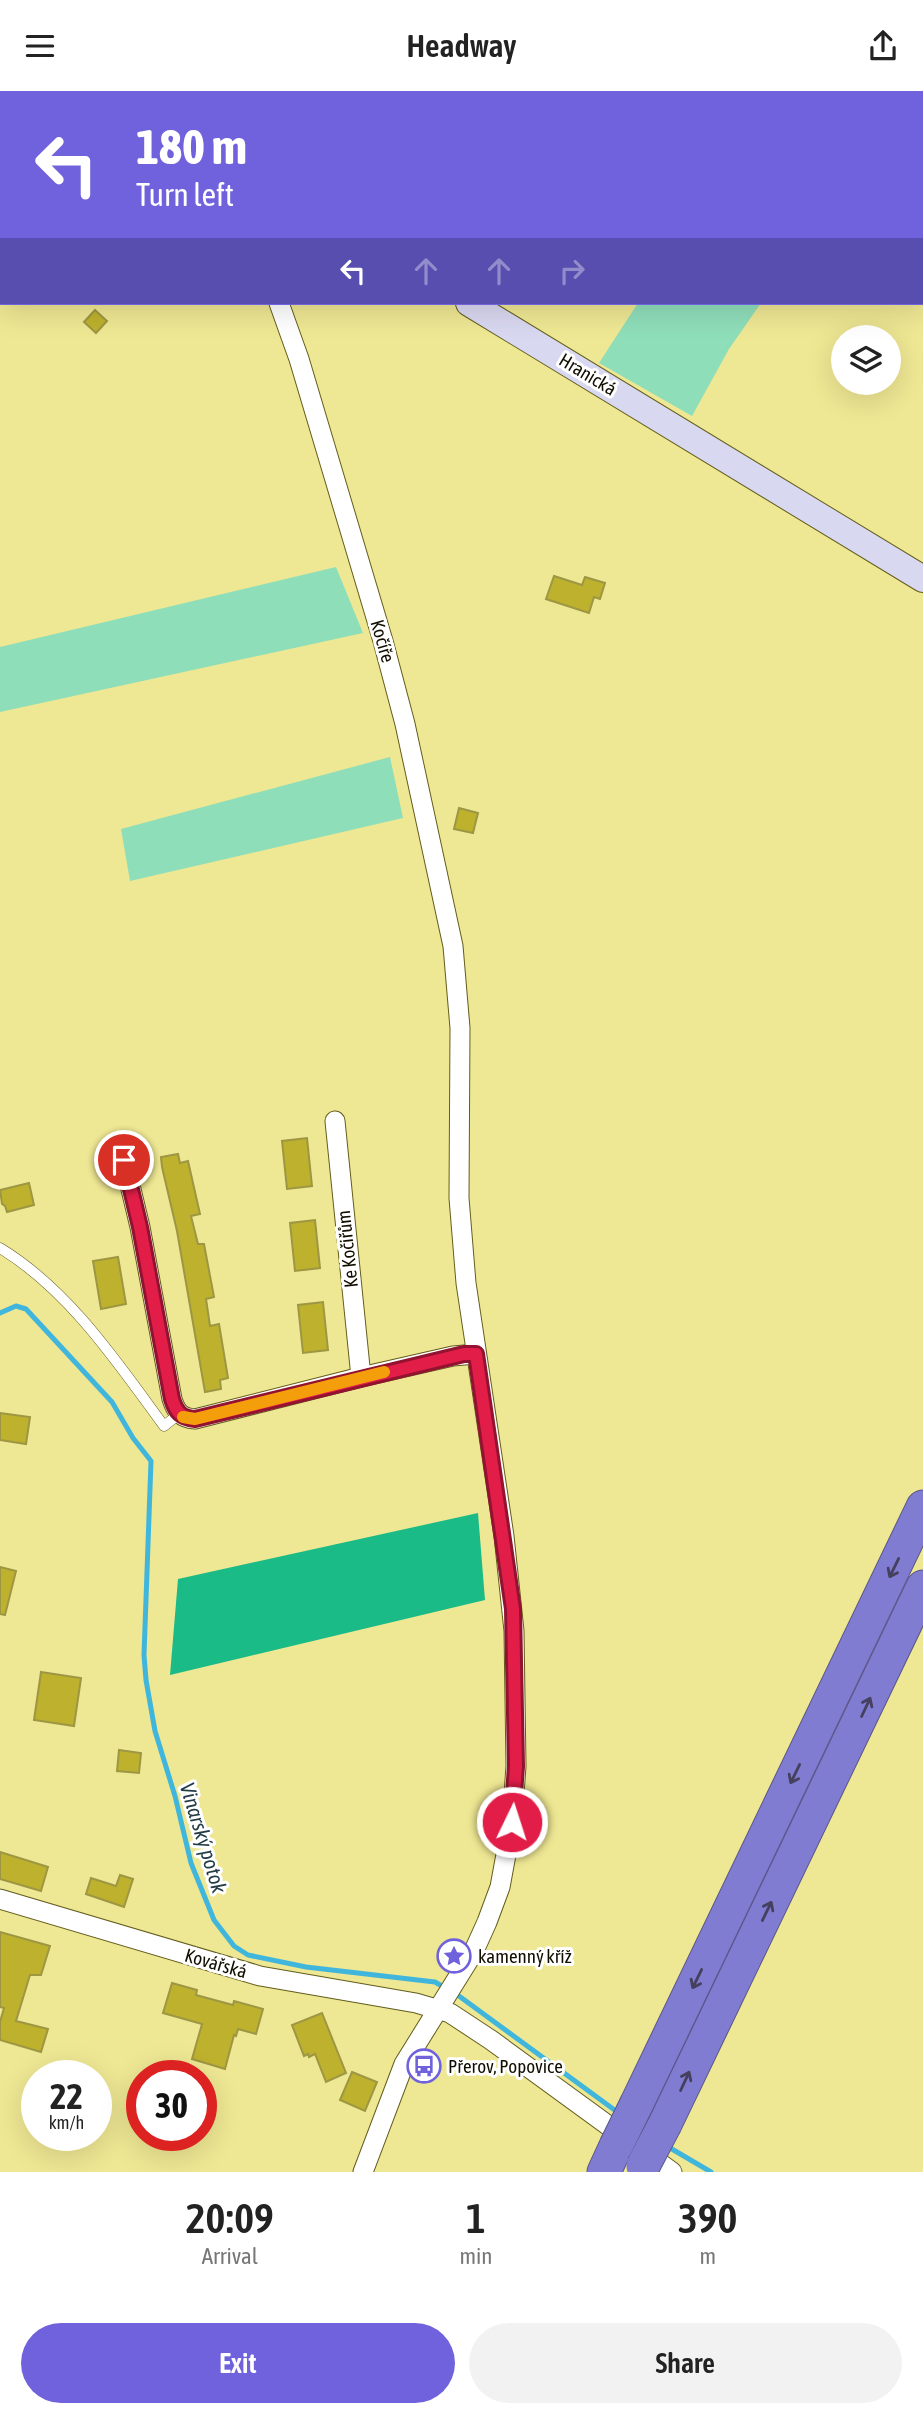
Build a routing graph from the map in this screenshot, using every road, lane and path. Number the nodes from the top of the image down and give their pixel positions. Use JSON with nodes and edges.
{"nodes":[{"id":1,"x":280,"y":305,"type":"edge"},
{"id":2,"x":472,"y":305,"type":"edge"},
{"id":3,"x":923,"y":579,"type":"edge"},
{"id":4,"x":335,"y":1121,"type":"dead end"},
{"id":5,"x":124,"y":1160,"type":"dead end"},
{"id":6,"x":0,"y":1248,"type":"edge"},
{"id":7,"x":476,"y":1354,"type":"junction"},
{"id":8,"x":361,"y":1377,"type":"junction"},
{"id":9,"x":179,"y":1414,"type":"junction"},
{"id":10,"x":923,"y":1507,"type":"edge"},
{"id":11,"x":923,"y":1587,"type":"edge"},
{"id":12,"x":0,"y":1899,"type":"edge"},
{"id":13,"x":441,"y":2002,"type":"junction"},
{"id":14,"x":610,"y":2159,"type":"edge"},
{"id":15,"x":652,"y":2170,"type":"edge"},
{"id":16,"x":363,"y":2172,"type":"edge"}],
"edges":[{"from":1,"to":7,"type":"street","name":"Kočíře"},
{"from":2,"to":3,"type":"main road","name":"Hranická"},
{"from":4,"to":8,"type":"street","name":"Ke Kočiřům"},
{"from":5,"to":9,"type":"street"},
{"from":6,"to":9,"type":"lane"},
{"from":7,"to":8,"type":"street"},
{"from":7,"to":13,"type":"street","name":"Kočíře"},
{"from":8,"to":9,"type":"street"},
{"from":10,"to":14,"type":"highway","one_way":true,"bridge":true},
{"from":15,"to":11,"type":"highway","one_way":true,"bridge":true},
{"from":12,"to":13,"type":"street","name":"Kovářská"},
{"from":13,"to":15,"type":"street","name":"Kovářská"},
{"from":13,"to":16,"type":"street","name":"Kočíře"}]}
